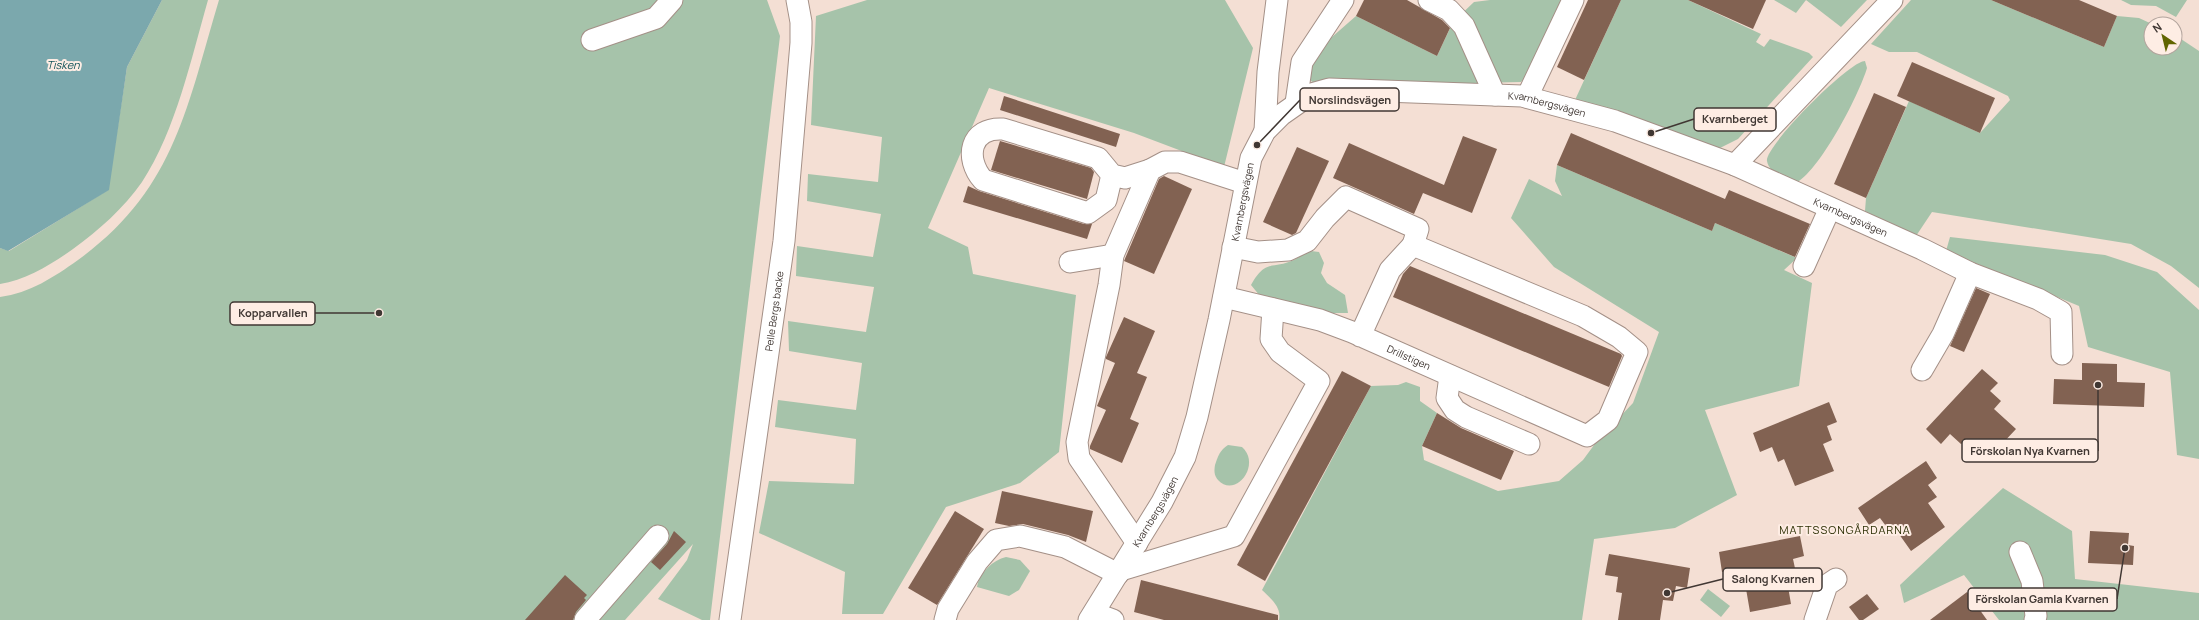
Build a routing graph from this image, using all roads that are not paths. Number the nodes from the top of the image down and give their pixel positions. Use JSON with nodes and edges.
{"nodes":[{"id":1,"x":672,"y":0,"type":"edge"},
{"id":2,"x":797,"y":0,"type":"edge"},
{"id":3,"x":1277,"y":0,"type":"edge"},
{"id":4,"x":1343,"y":0,"type":"edge"},
{"id":5,"x":1429,"y":0,"type":"edge"},
{"id":6,"x":1573,"y":0,"type":"edge"},
{"id":7,"x":1892,"y":0,"type":"edge"},
{"id":8,"x":592,"y":40,"type":"dead end"},
{"id":9,"x":1495,"y":95,"type":"junction"},
{"id":10,"x":1527,"y":97,"type":"junction"},
{"id":11,"x":1296,"y":103,"type":"junction"},
{"id":12,"x":1265,"y":131,"type":"junction"},
{"id":13,"x":1735,"y":165,"type":"junction"},
{"id":14,"x":1150,"y":170,"type":"junction"},
{"id":15,"x":1112,"y":175,"type":"junction"},
{"id":16,"x":1245,"y":183,"type":"junction"},
{"id":17,"x":1830,"y":208,"type":"junction"},
{"id":18,"x":1413,"y":244,"type":"junction"},
{"id":19,"x":1233,"y":247,"type":"junction"},
{"id":20,"x":1113,"y":255,"type":"junction"},
{"id":21,"x":1070,"y":262,"type":"dead end"},
{"id":22,"x":1804,"y":266,"type":"dead end"},
{"id":23,"x":1970,"y":273,"type":"junction"},
{"id":24,"x":1224,"y":297,"type":"junction"},
{"id":25,"x":1273,"y":309,"type":"junction"},
{"id":26,"x":1360,"y":336,"type":"junction"},
{"id":27,"x":2062,"y":354,"type":"dead end"},
{"id":28,"x":1922,"y":370,"type":"dead end"},
{"id":29,"x":1450,"y":376,"type":"junction"},
{"id":30,"x":1529,"y":444,"type":"dead end"},
{"id":31,"x":658,"y":536,"type":"dead end"},
{"id":32,"x":1137,"y":543,"type":"junction"},
{"id":33,"x":2020,"y":552,"type":"dead end"},
{"id":34,"x":1119,"y":572,"type":"junction"},
{"id":35,"x":1836,"y":579,"type":"dead end"},
{"id":36,"x":1092,"y":616,"type":"edge"},
{"id":37,"x":585,"y":620,"type":"edge"},
{"id":38,"x":730,"y":620,"type":"edge"},
{"id":39,"x":945,"y":620,"type":"edge"},
{"id":40,"x":1113,"y":620,"type":"edge"},
{"id":41,"x":1815,"y":620,"type":"edge"},
{"id":42,"x":2035,"y":620,"type":"edge"}],
"edges":[{"from":1,"to":8,"type":"street"},
{"from":2,"to":38,"type":"street","name":"Pelle Bergs backe"},
{"from":3,"to":12,"type":"street"},
{"from":4,"to":11,"type":"street"},
{"from":5,"to":9,"type":"street"},
{"from":6,"to":10,"type":"street"},
{"from":7,"to":13,"type":"street"},
{"from":9,"to":10,"type":"street","name":"Kvarnbergsvägen"},
{"from":9,"to":11,"type":"street","name":"Kvarnbergsvägen"},
{"from":10,"to":13,"type":"street","name":"Kvarnbergsvägen"},
{"from":11,"to":12,"type":"street","name":"Kvarnbergsvägen"},
{"from":12,"to":16,"type":"street","name":"Kvarnbergsvägen"},
{"from":13,"to":17,"type":"street","name":"Kvarnbergsvägen"},
{"from":14,"to":15,"type":"street"},
{"from":14,"to":16,"type":"street"},
{"from":14,"to":20,"type":"street"},
{"from":15,"to":15,"type":"street"},
{"from":16,"to":19,"type":"street","name":"Kvarnbergsvägen"},
{"from":17,"to":22,"type":"street"},
{"from":17,"to":23,"type":"street","name":"Kvarnbergsvägen"},
{"from":18,"to":19,"type":"street"},
{"from":18,"to":26,"type":"street"},
{"from":18,"to":29,"type":"street","name":"Drillstigen"},
{"from":19,"to":24,"type":"street","name":"Kvarnbergsvägen"},
{"from":20,"to":21,"type":"street"},
{"from":20,"to":32,"type":"street"},
{"from":23,"to":27,"type":"street","name":"Kvarnbergsvägen"},
{"from":23,"to":28,"type":"street"},
{"from":24,"to":25,"type":"street","name":"Drillstigen"},
{"from":24,"to":32,"type":"street","name":"Kvarnbergsvägen"},
{"from":25,"to":26,"type":"street","name":"Drillstigen"},
{"from":25,"to":34,"type":"street"},
{"from":26,"to":29,"type":"street","name":"Drillstigen"},
{"from":29,"to":30,"type":"street"},
{"from":31,"to":37,"type":"street"},
{"from":32,"to":34,"type":"street","name":"Kvarnbergsvägen"},
{"from":33,"to":42,"type":"street"},
{"from":34,"to":36,"type":"street","name":"Kvarnbergsvägen"},
{"from":34,"to":39,"type":"street"},
{"from":35,"to":41,"type":"street"},
{"from":36,"to":40,"type":"street"}]}
